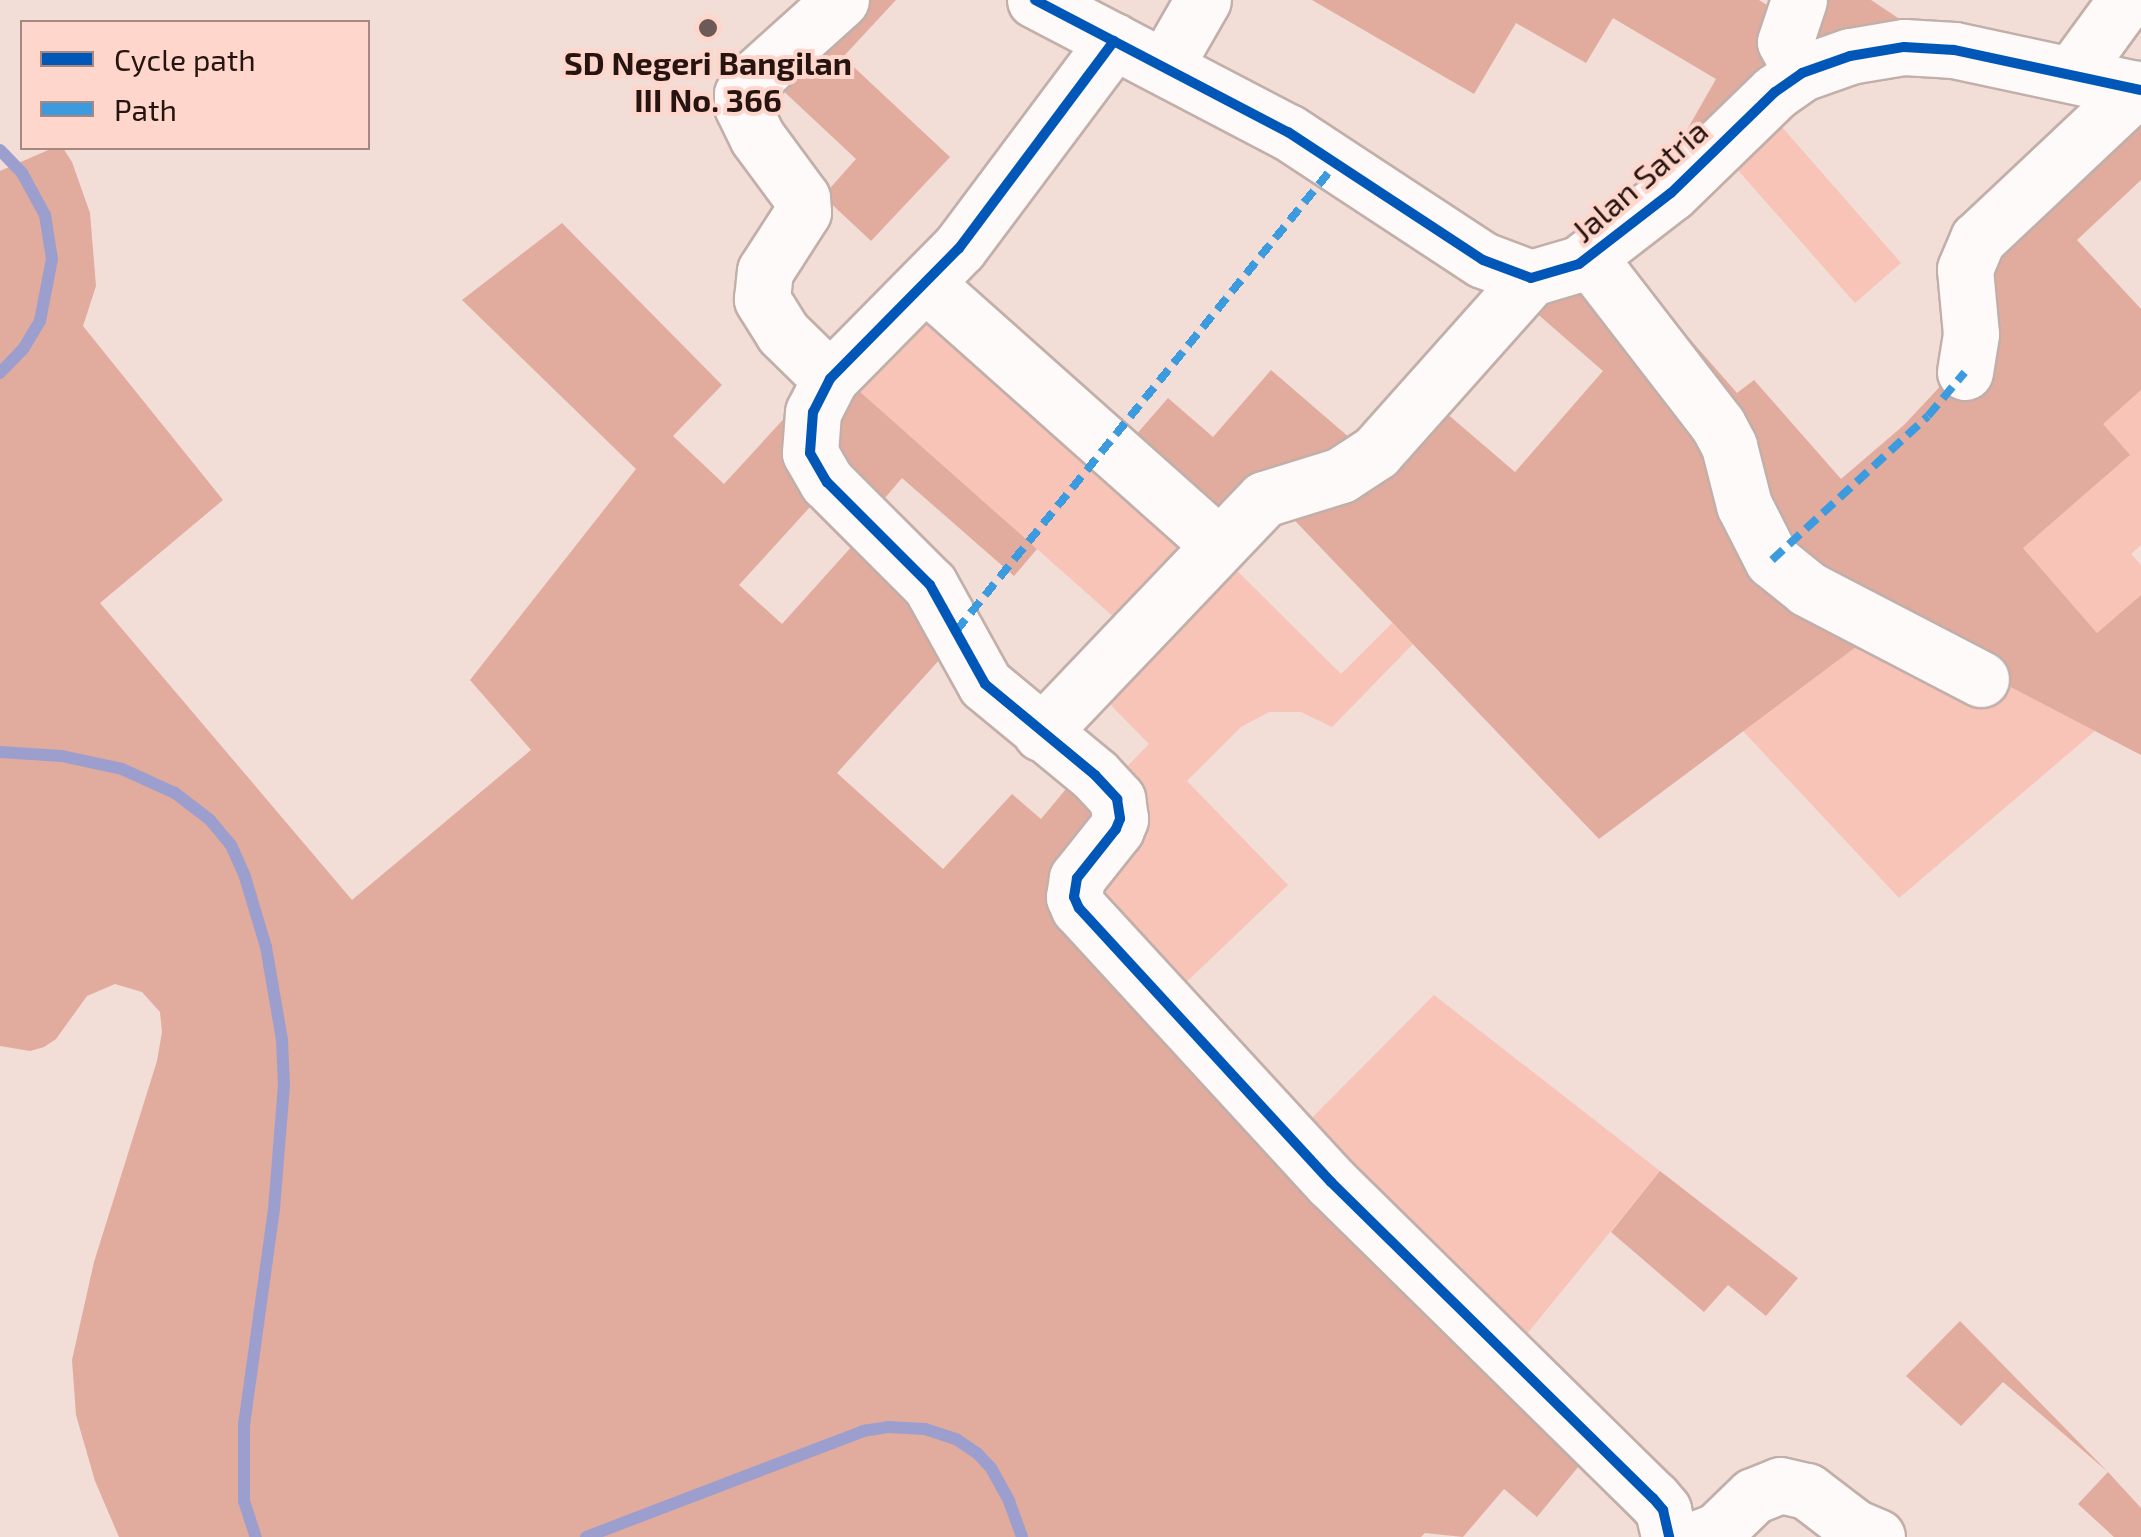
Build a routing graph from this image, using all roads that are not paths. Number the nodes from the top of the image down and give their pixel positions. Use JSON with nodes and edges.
{"nodes":[{"id":1,"x":841,"y":0,"type":"edge"},
{"id":2,"x":1035,"y":0,"type":"edge"},
{"id":3,"x":1204,"y":0,"type":"edge"},
{"id":4,"x":1798,"y":0,"type":"edge"},
{"id":5,"x":2126,"y":0,"type":"edge"},
{"id":6,"x":1114,"y":42,"type":"junction"},
{"id":7,"x":1165,"y":66,"type":"junction"},
{"id":8,"x":1802,"y":73,"type":"junction"},
{"id":9,"x":2072,"y":74,"type":"junction"},
{"id":10,"x":2139,"y":90,"type":"edge"},
{"id":11,"x":1588,"y":258,"type":"junction"},
{"id":12,"x":1531,"y":278,"type":"junction"},
{"id":13,"x":926,"y":282,"type":"junction"},
{"id":14,"x":1965,"y":372,"type":"dead end"},
{"id":15,"x":830,"y":379,"type":"junction"},
{"id":16,"x":1218,"y":544,"type":"junction"},
{"id":17,"x":1981,"y":679,"type":"dead end"},
{"id":18,"x":1041,"y":733,"type":"junction"},
{"id":19,"x":1668,"y":1537,"type":"edge"},
{"id":20,"x":1701,"y":1537,"type":"edge"},
{"id":21,"x":1877,"y":1537,"type":"edge"}],
"edges":[{"from":1,"to":15,"type":"street"},
{"from":2,"to":6,"type":"street"},
{"from":3,"to":7,"type":"street"},
{"from":4,"to":8,"type":"street"},
{"from":5,"to":9,"type":"street"},
{"from":6,"to":7,"type":"street"},
{"from":6,"to":13,"type":"street"},
{"from":7,"to":12,"type":"street"},
{"from":8,"to":9,"type":"street","name":"Jalan Satria"},
{"from":8,"to":11,"type":"street","name":"Jalan Satria"},
{"from":9,"to":10,"type":"street","name":"Jalan Satria"},
{"from":10,"to":14,"type":"street"},
{"from":11,"to":12,"type":"street","name":"Jalan Satria"},
{"from":11,"to":17,"type":"street"},
{"from":12,"to":16,"type":"street"},
{"from":13,"to":15,"type":"street"},
{"from":13,"to":16,"type":"street"},
{"from":15,"to":18,"type":"street"},
{"from":16,"to":18,"type":"street"},
{"from":18,"to":19,"type":"street"},
{"from":20,"to":21,"type":"street"}]}
